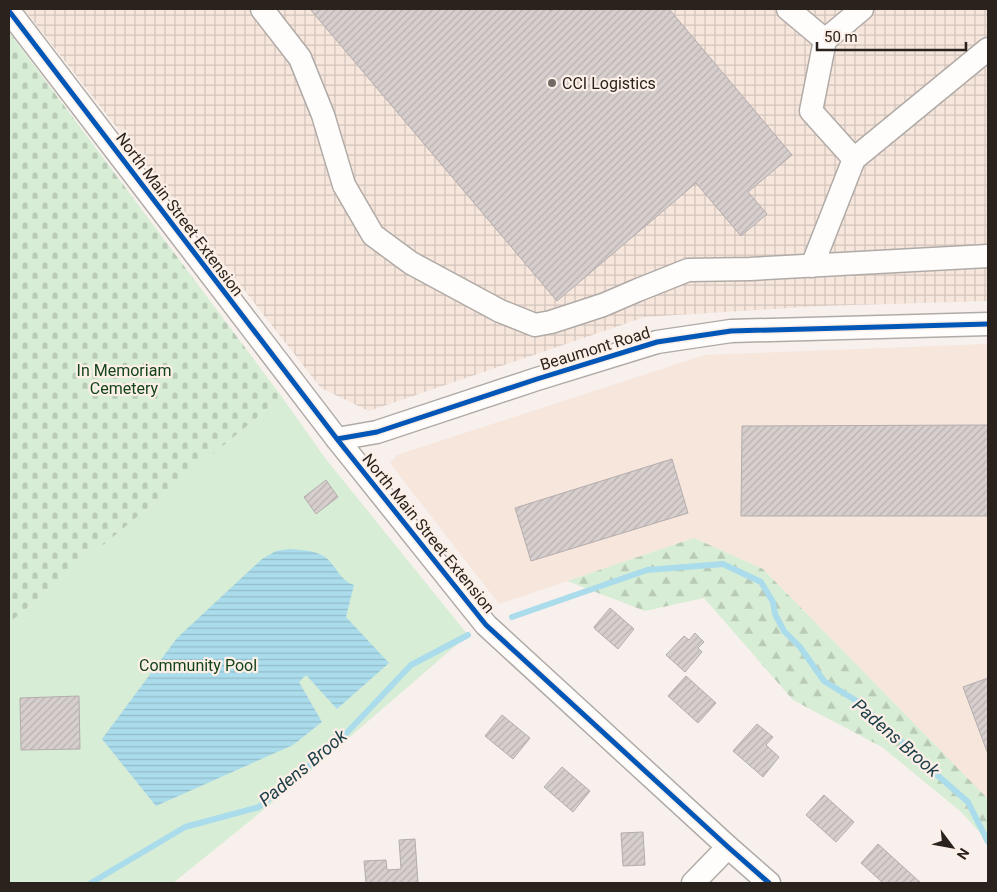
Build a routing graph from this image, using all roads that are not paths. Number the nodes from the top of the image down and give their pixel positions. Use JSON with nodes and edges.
{"nodes":[{"id":1,"x":262,"y":9,"type":"edge"},
{"id":2,"x":788,"y":9,"type":"edge"},
{"id":3,"x":862,"y":9,"type":"edge"},
{"id":4,"x":9,"y":11,"type":"edge"},
{"id":5,"x":825,"y":40,"type":"junction"},
{"id":6,"x":988,"y":49,"type":"edge"},
{"id":7,"x":854,"y":159,"type":"junction"},
{"id":8,"x":988,"y":256,"type":"edge"},
{"id":9,"x":812,"y":266,"type":"junction"},
{"id":10,"x":988,"y":324,"type":"edge"},
{"id":11,"x":336,"y":439,"type":"junction"},
{"id":12,"x":728,"y":847,"type":"junction"},
{"id":13,"x":692,"y":883,"type":"edge"},
{"id":14,"x":770,"y":883,"type":"edge"}],
"edges":[{"from":1,"to":9,"type":"street"},
{"from":2,"to":5,"type":"street"},
{"from":3,"to":5,"type":"street"},
{"from":4,"to":11,"type":"street","name":"North Main Street Extension"},
{"from":5,"to":7,"type":"street"},
{"from":6,"to":7,"type":"street"},
{"from":7,"to":9,"type":"street"},
{"from":8,"to":9,"type":"street"},
{"from":10,"to":11,"type":"street","name":"Beaumont Road"},
{"from":11,"to":12,"type":"street","name":"North Main Street Extension"},
{"from":12,"to":13,"type":"street"},
{"from":12,"to":14,"type":"street","name":"North Main Street Extension"}]}
